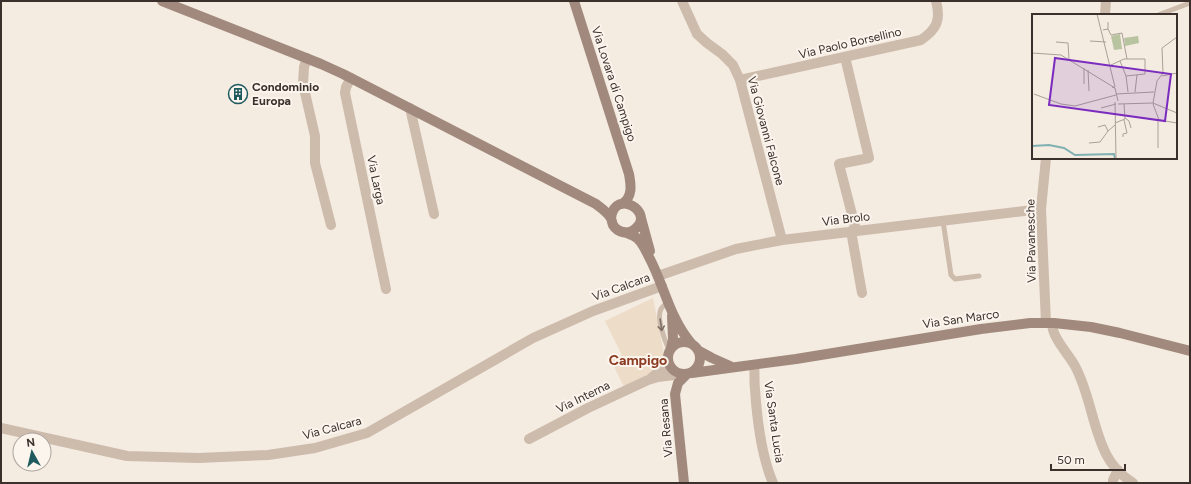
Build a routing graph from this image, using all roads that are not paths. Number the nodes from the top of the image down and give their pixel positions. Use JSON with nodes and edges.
{"nodes":[{"id":1,"x":162,"y":1,"type":"edge"},
{"id":2,"x":574,"y":1,"type":"edge"},
{"id":3,"x":682,"y":1,"type":"edge"},
{"id":4,"x":936,"y":1,"type":"edge"},
{"id":5,"x":1106,"y":1,"type":"edge"},
{"id":6,"x":1190,"y":3,"type":"edge"},
{"id":7,"x":1105,"y":14,"type":"edge"},
{"id":8,"x":1161,"y":14,"type":"edge"},
{"id":9,"x":845,"y":57,"type":"junction"},
{"id":10,"x":306,"y":58,"type":"junction"},
{"id":11,"x":351,"y":78,"type":"junction"},
{"id":12,"x":740,"y":80,"type":"junction"},
{"id":13,"x":410,"y":108,"type":"junction"},
{"id":14,"x":1046,"y":159,"type":"edge"},
{"id":15,"x":629,"y":174,"type":"junction"},
{"id":16,"x":591,"y":202,"type":"junction"},
{"id":17,"x":620,"y":205,"type":"junction"},
{"id":18,"x":1041,"y":209,"type":"junction"},
{"id":19,"x":434,"y":214,"type":"dead end"},
{"id":20,"x":640,"y":215,"type":"junction"},
{"id":21,"x":611,"y":218,"type":"junction"},
{"id":22,"x":944,"y":221,"type":"junction"},
{"id":23,"x":331,"y":225,"type":"dead end"},
{"id":24,"x":853,"y":231,"type":"junction"},
{"id":25,"x":624,"y":232,"type":"junction"},
{"id":26,"x":782,"y":240,"type":"junction"},
{"id":27,"x":657,"y":273,"type":"junction"},
{"id":28,"x":980,"y":276,"type":"dead end"},
{"id":29,"x":662,"y":286,"type":"junction"},
{"id":30,"x":386,"y":288,"type":"dead end"},
{"id":31,"x":862,"y":293,"type":"dead end"},
{"id":32,"x":670,"y":306,"type":"junction"},
{"id":33,"x":1049,"y":323,"type":"junction"},
{"id":34,"x":695,"y":347,"type":"junction"},
{"id":35,"x":1190,"y":351,"type":"edge"},
{"id":36,"x":670,"y":356,"type":"junction"},
{"id":37,"x":754,"y":365,"type":"junction"},
{"id":38,"x":734,"y":366,"type":"junction"},
{"id":39,"x":687,"y":374,"type":"junction"},
{"id":40,"x":671,"y":376,"type":"junction"},
{"id":41,"x":649,"y":380,"type":"junction"},
{"id":42,"x":675,"y":394,"type":"junction"},
{"id":43,"x":1,"y":428,"type":"edge"},
{"id":44,"x":530,"y":439,"type":"dead end"},
{"id":45,"x":1118,"y":470,"type":"junction"},
{"id":46,"x":684,"y":483,"type":"edge"},
{"id":47,"x":773,"y":483,"type":"edge"},
{"id":48,"x":1113,"y":483,"type":"edge"},
{"id":49,"x":1133,"y":483,"type":"edge"}],
"edges":[{"from":1,"to":10,"type":"street"},
{"from":2,"to":15,"type":"street","name":"Via Lovara di Campigo"},
{"from":3,"to":12,"type":"street","name":"Via Giovanni Falcone"},
{"from":4,"to":9,"type":"street","name":"Via Paolo Borsellino"},
{"from":5,"to":7,"type":"street"},
{"from":6,"to":8,"type":"lane"},
{"from":9,"to":12,"type":"street","name":"Via Paolo Borsellino"},
{"from":9,"to":24,"type":"street"},
{"from":10,"to":11,"type":"street"},
{"from":10,"to":23,"type":"street"},
{"from":11,"to":13,"type":"street"},
{"from":11,"to":30,"type":"street","name":"Via Larga"},
{"from":12,"to":26,"type":"street","name":"Via Giovanni Falcone"},
{"from":13,"to":16,"type":"street"},
{"from":13,"to":19,"type":"street"},
{"from":14,"to":18,"type":"street","name":"Via Pavanesche"},
{"from":15,"to":17,"type":"street","name":"Via Lovara di Campigo"},
{"from":15,"to":20,"type":"street","name":"Via Lovara di Campigo"},
{"from":16,"to":17,"type":"street"},
{"from":16,"to":21,"type":"street"},
{"from":17,"to":20,"type":"street"},
{"from":17,"to":21,"type":"street"},
{"from":18,"to":22,"type":"street","name":"Via Brolo"},
{"from":18,"to":33,"type":"street","name":"Via Pavanesche"},
{"from":20,"to":25,"type":"street"},
{"from":20,"to":27,"type":"street","name":"Via Lovara di Campigo"},
{"from":21,"to":25,"type":"street"},
{"from":22,"to":24,"type":"street","name":"Via Brolo"},
{"from":22,"to":28,"type":"lane"},
{"from":24,"to":26,"type":"street","name":"Via Brolo"},
{"from":24,"to":31,"type":"street"},
{"from":25,"to":27,"type":"street","name":"Via Lovara di Campigo"},
{"from":26,"to":27,"type":"street","name":"Via Brolo"},
{"from":27,"to":29,"type":"street","name":"Via Lovara di Campigo"},
{"from":29,"to":32,"type":"street","name":"Via Lovara di Campigo"},
{"from":29,"to":43,"type":"street","name":"Via Calcara"},
{"from":32,"to":34,"type":"street","name":"Via Lovara di Campigo"},
{"from":32,"to":36,"type":"street","name":"Via Lovara di Campigo","one_way":true},
{"from":33,"to":35,"type":"street","name":"Via San Marco"},
{"from":33,"to":37,"type":"street","name":"Via San Marco"},
{"from":33,"to":45,"type":"street","name":"Via Pavanesche"},
{"from":34,"to":36,"type":"street"},
{"from":34,"to":38,"type":"street","name":"Via San Marco"},
{"from":34,"to":39,"type":"street"},
{"from":36,"to":39,"type":"street"},
{"from":36,"to":40,"type":"street","name":"Via Lovara di Campigo"},
{"from":36,"to":41,"type":"street","name":"Via Interna"},
{"from":37,"to":38,"type":"street","name":"Via San Marco"},
{"from":37,"to":47,"type":"street","name":"Via Santa Lucia"},
{"from":38,"to":39,"type":"street","name":"Via San Marco"},
{"from":39,"to":40,"type":"street","name":"Via Interna"},
{"from":39,"to":42,"type":"street","name":"Via Resana"},
{"from":40,"to":41,"type":"street","name":"Via Interna"},
{"from":40,"to":42,"type":"street","name":"Via Lovara di Campigo"},
{"from":41,"to":44,"type":"street","name":"Via Interna"},
{"from":42,"to":46,"type":"street","name":"Via Resana"},
{"from":45,"to":48,"type":"street"},
{"from":45,"to":49,"type":"street","name":"Via Pavanesche"}]}
